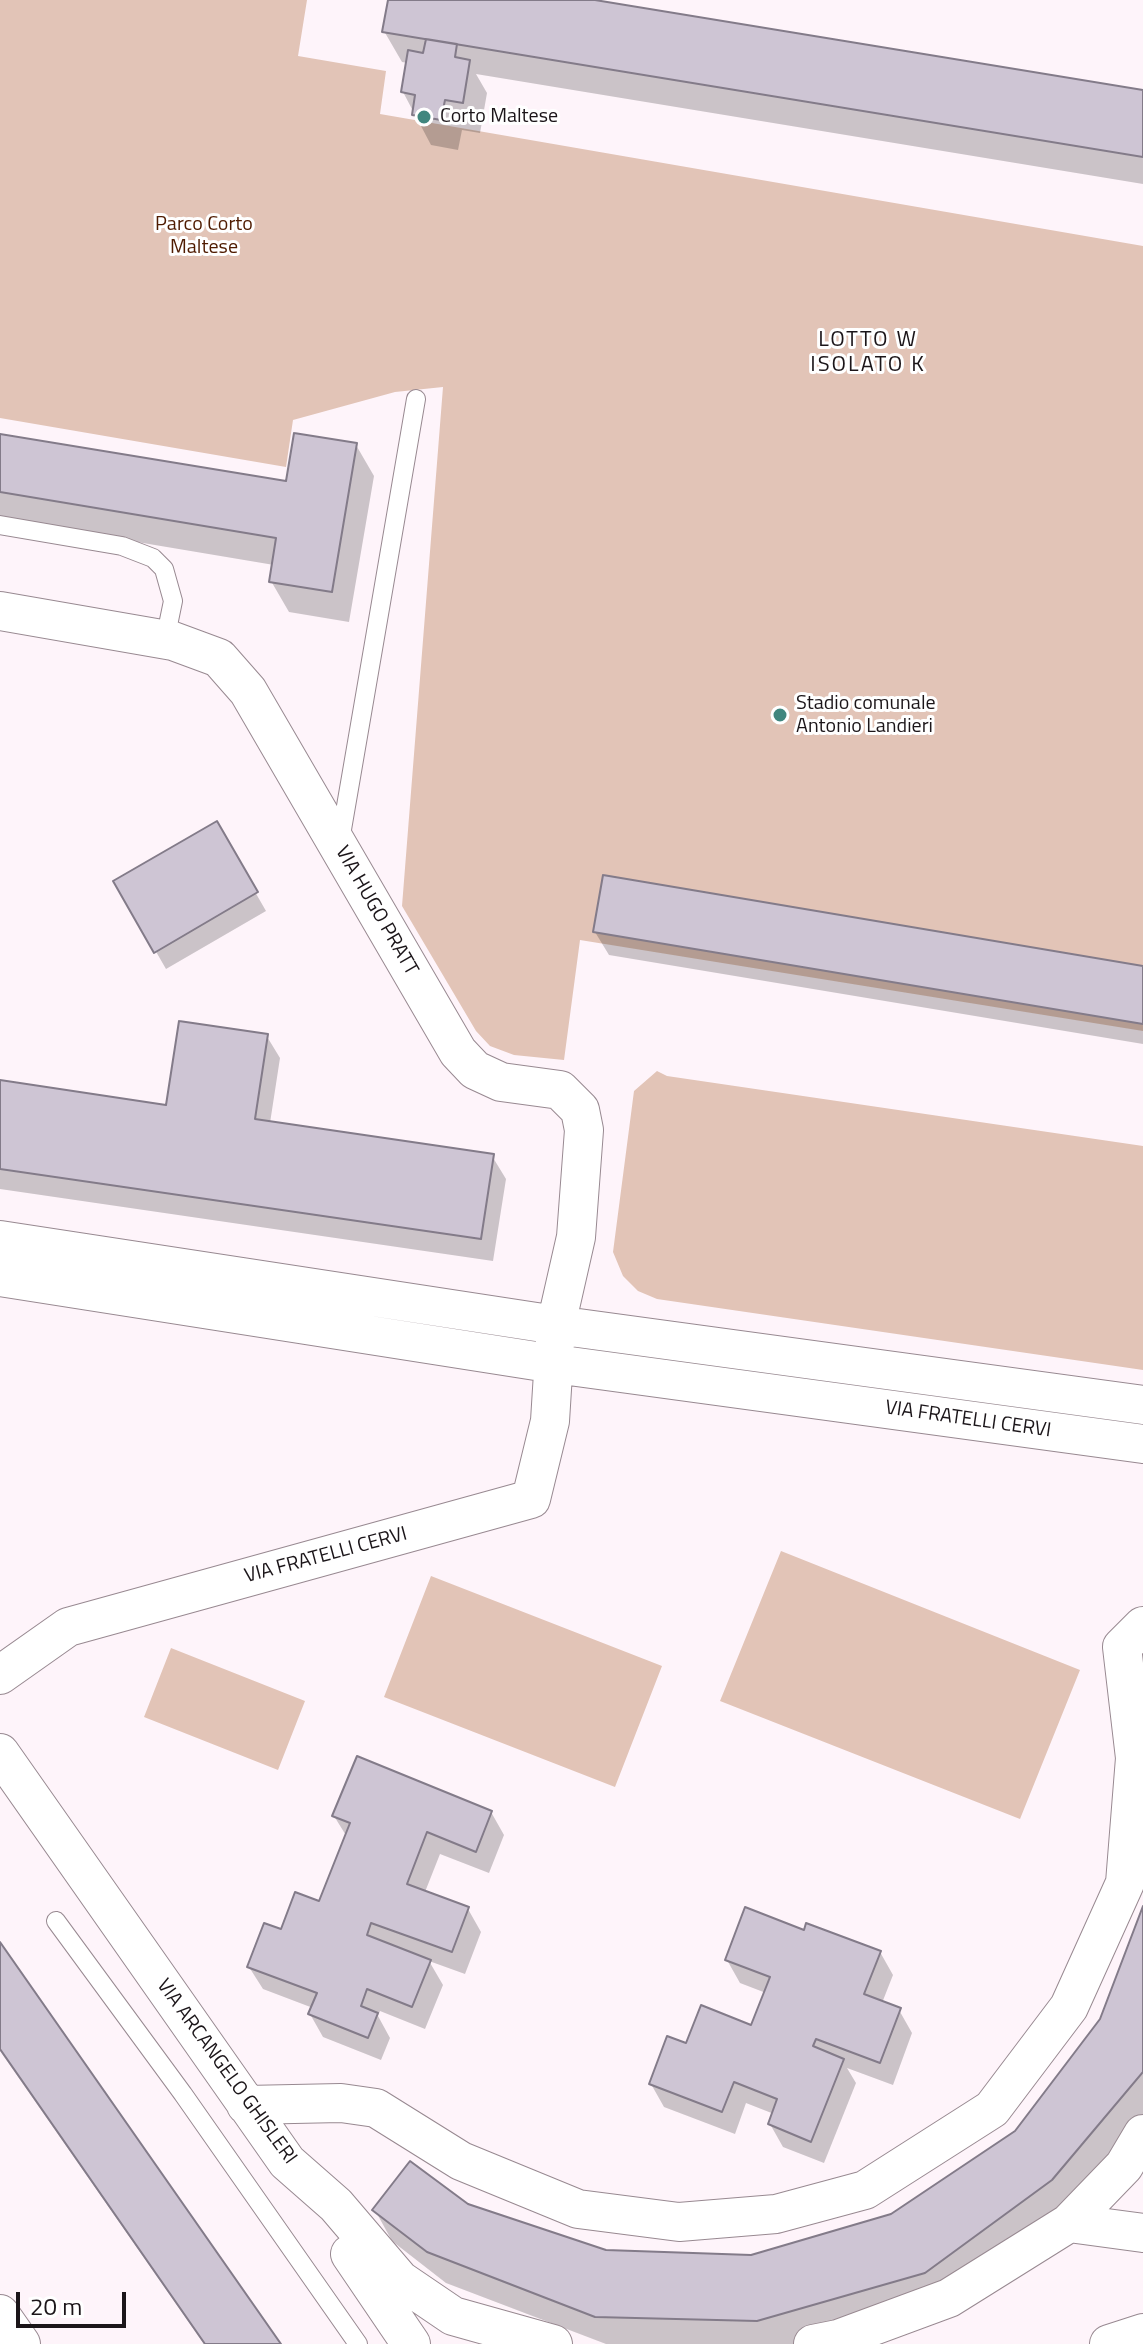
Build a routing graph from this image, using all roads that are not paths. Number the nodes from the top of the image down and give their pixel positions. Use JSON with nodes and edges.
{"nodes":[{"id":1,"x":416,"y":399,"type":"dead end"},
{"id":2,"x":0,"y":525,"type":"edge"},
{"id":3,"x":0,"y":611,"type":"edge"},
{"id":4,"x":165,"y":640,"type":"junction"},
{"id":5,"x":339,"y":848,"type":"junction"},
{"id":6,"x":0,"y":1240,"type":"edge"},
{"id":7,"x":0,"y":1277,"type":"edge"},
{"id":8,"x":556,"y":1325,"type":"junction"},
{"id":9,"x":555,"y":1364,"type":"junction"},
{"id":10,"x":1143,"y":1405,"type":"edge"},
{"id":11,"x":1143,"y":1444,"type":"edge"},
{"id":12,"x":1143,"y":1626,"type":"edge"},
{"id":13,"x":0,"y":1675,"type":"edge"},
{"id":14,"x":0,"y":1753,"type":"edge"},
{"id":15,"x":56,"y":1921,"type":"dead end"},
{"id":16,"x":246,"y":2105,"type":"junction"},
{"id":17,"x":1143,"y":2134,"type":"edge"},
{"id":18,"x":287,"y":2162,"type":"junction"},
{"id":19,"x":1069,"y":2223,"type":"junction"},
{"id":20,"x":1143,"y":2233,"type":"edge"},
{"id":21,"x":0,"y":2314,"type":"edge"},
{"id":22,"x":1143,"y":2333,"type":"edge"},
{"id":23,"x":21,"y":2344,"type":"edge"},
{"id":24,"x":358,"y":2344,"type":"edge"},
{"id":25,"x":411,"y":2344,"type":"edge"},
{"id":26,"x":553,"y":2344,"type":"edge"},
{"id":27,"x":813,"y":2344,"type":"edge"},
{"id":28,"x":1109,"y":2344,"type":"edge"}],
"edges":[{"from":1,"to":5,"type":"lane"},
{"from":2,"to":4,"type":"lane"},
{"from":3,"to":4,"type":"street","name":"VIA HUGO PRATT"},
{"from":4,"to":5,"type":"street","name":"VIA HUGO PRATT"},
{"from":5,"to":8,"type":"street","name":"VIA HUGO PRATT"},
{"from":6,"to":8,"type":"street","name":"VIA FRATELLI CERVI"},
{"from":7,"to":9,"type":"street","name":"VIA FRATELLI CERVI"},
{"from":8,"to":9,"type":"street","name":"VIA FRATELLI CERVI"},
{"from":8,"to":10,"type":"street","name":"VIA FRATELLI CERVI"},
{"from":9,"to":11,"type":"street","name":"VIA FRATELLI CERVI"},
{"from":9,"to":13,"type":"street","name":"VIA FRATELLI CERVI"},
{"from":12,"to":16,"type":"street"},
{"from":14,"to":16,"type":"street","name":"VIA ARCANGELO GHISLERI"},
{"from":15,"to":24,"type":"lane"},
{"from":16,"to":18,"type":"street","name":"VIA ARCANGELO GHISLERI"},
{"from":17,"to":19,"type":"street"},
{"from":18,"to":25,"type":"street"},
{"from":18,"to":26,"type":"street","name":"VIA ARCANGELO GHISLERI"},
{"from":19,"to":20,"type":"street"},
{"from":19,"to":27,"type":"street"},
{"from":21,"to":23,"type":"street"},
{"from":22,"to":28,"type":"street"}]}
